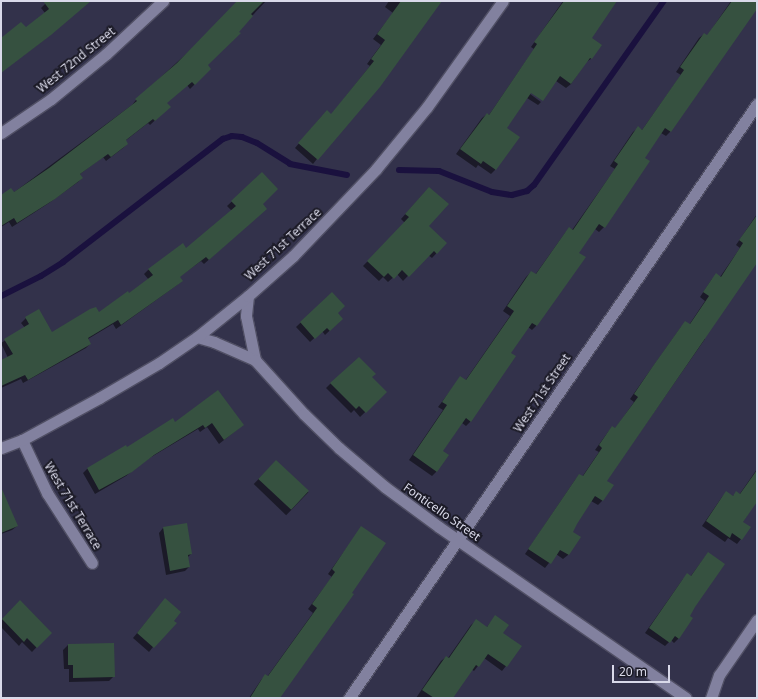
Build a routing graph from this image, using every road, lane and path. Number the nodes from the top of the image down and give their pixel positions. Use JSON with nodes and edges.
{"nodes":[{"id":1,"x":163,"y":1,"type":"edge"},
{"id":2,"x":503,"y":1,"type":"edge"},
{"id":3,"x":757,"y":104,"type":"edge"},
{"id":4,"x":1,"y":133,"type":"edge"},
{"id":5,"x":248,"y":296,"type":"junction"},
{"id":6,"x":197,"y":337,"type":"junction"},
{"id":7,"x":255,"y":360,"type":"junction"},
{"id":8,"x":22,"y":440,"type":"junction"},
{"id":9,"x":1,"y":448,"type":"edge"},
{"id":10,"x":458,"y":539,"type":"junction"},
{"id":11,"x":92,"y":563,"type":"dead end"},
{"id":12,"x":757,"y":620,"type":"edge"},
{"id":13,"x":349,"y":698,"type":"edge"},
{"id":14,"x":686,"y":698,"type":"edge"},
{"id":15,"x":711,"y":698,"type":"edge"}],
"edges":[{"from":1,"to":4,"type":"street","name":"West 72nd Street"},
{"from":2,"to":5,"type":"street","name":"West 71st Terrace"},
{"from":3,"to":10,"type":"street","name":"West 71st Street"},
{"from":5,"to":6,"type":"street","name":"West 71st Terrace"},
{"from":5,"to":7,"type":"street"},
{"from":6,"to":7,"type":"street","name":"Fonticello Street"},
{"from":6,"to":8,"type":"street","name":"West 71st Terrace"},
{"from":7,"to":10,"type":"street","name":"Fonticello Street"},
{"from":8,"to":9,"type":"street","name":"West 71st Terrace"},
{"from":8,"to":11,"type":"street","name":"West 71st Terrace"},
{"from":10,"to":13,"type":"street","name":"West 71st Street"},
{"from":10,"to":14,"type":"street","name":"Fonticello Street"},
{"from":12,"to":15,"type":"street"}]}
